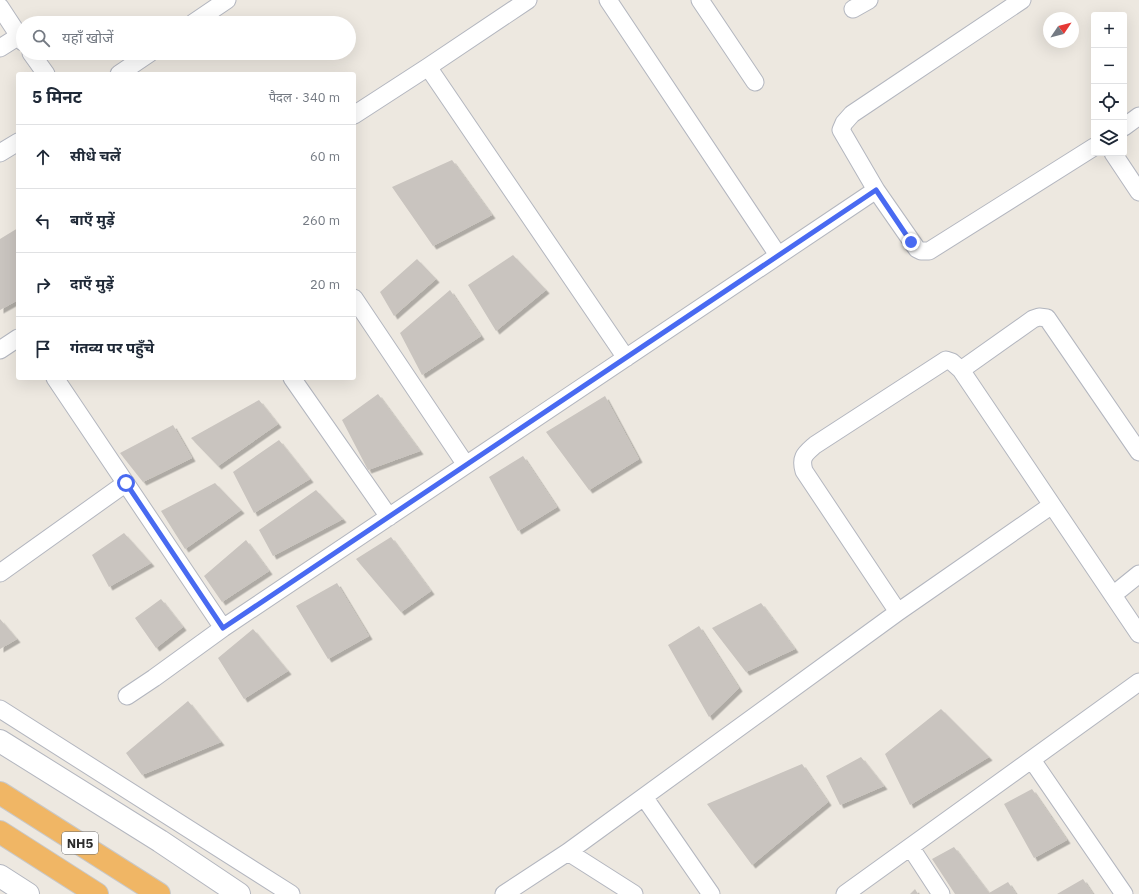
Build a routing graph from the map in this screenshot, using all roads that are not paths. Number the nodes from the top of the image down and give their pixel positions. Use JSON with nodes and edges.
{"nodes":[{"id":1,"x":227,"y":0,"type":"edge"},
{"id":2,"x":528,"y":0,"type":"edge"},
{"id":3,"x":608,"y":0,"type":"edge"},
{"id":4,"x":700,"y":0,"type":"edge"},
{"id":5,"x":869,"y":0,"type":"edge"},
{"id":6,"x":1022,"y":0,"type":"edge"},
{"id":7,"x":0,"y":7,"type":"edge"},
{"id":8,"x":853,"y":9,"type":"dead end"},
{"id":9,"x":203,"y":16,"type":"edge"},
{"id":10,"x":16,"y":31,"type":"edge"},
{"id":11,"x":16,"y":41,"type":"edge"},
{"id":12,"x":0,"y":48,"type":"edge"},
{"id":13,"x":36,"y":60,"type":"edge"},
{"id":14,"x":140,"y":60,"type":"edge"},
{"id":15,"x":428,"y":67,"type":"junction"},
{"id":16,"x":45,"y":72,"type":"edge"},
{"id":17,"x":122,"y":72,"type":"edge"},
{"id":18,"x":756,"y":82,"type":"dead end"},
{"id":19,"x":356,"y":114,"type":"edge"},
{"id":20,"x":1139,"y":116,"type":"edge"},
{"id":21,"x":1127,"y":125,"type":"edge"},
{"id":22,"x":16,"y":143,"type":"edge"},
{"id":23,"x":1091,"y":149,"type":"edge"},
{"id":24,"x":0,"y":153,"type":"edge"},
{"id":25,"x":1115,"y":156,"type":"edge"},
{"id":26,"x":876,"y":190,"type":"junction"},
{"id":27,"x":1139,"y":192,"type":"edge"},
{"id":28,"x":778,"y":256,"type":"junction"},
{"id":29,"x":356,"y":301,"type":"edge"},
{"id":30,"x":16,"y":339,"type":"edge"},
{"id":31,"x":0,"y":350,"type":"edge"},
{"id":32,"x":626,"y":358,"type":"junction"},
{"id":33,"x":961,"y":370,"type":"junction"},
{"id":34,"x":56,"y":380,"type":"edge"},
{"id":35,"x":293,"y":380,"type":"edge"},
{"id":36,"x":1139,"y":452,"type":"edge"},
{"id":37,"x":466,"y":465,"type":"junction"},
{"id":38,"x":126,"y":483,"type":"junction"},
{"id":39,"x":1052,"y":505,"type":"junction"},
{"id":40,"x":389,"y":517,"type":"junction"},
{"id":41,"x":0,"y":573,"type":"edge"},
{"id":42,"x":1139,"y":574,"type":"edge"},
{"id":43,"x":1112,"y":595,"type":"junction"},
{"id":44,"x":898,"y":612,"type":"junction"},
{"id":45,"x":223,"y":628,"type":"junction"},
{"id":46,"x":1139,"y":634,"type":"edge"},
{"id":47,"x":1139,"y":682,"type":"edge"},
{"id":48,"x":127,"y":696,"type":"dead end"},
{"id":49,"x":0,"y":709,"type":"edge"},
{"id":50,"x":0,"y":741,"type":"edge"},
{"id":51,"x":1032,"y":760,"type":"junction"},
{"id":52,"x":0,"y":793,"type":"edge"},
{"id":53,"x":644,"y":797,"type":"junction"},
{"id":54,"x":0,"y":832,"type":"edge"},
{"id":55,"x":911,"y":848,"type":"junction"},
{"id":56,"x":568,"y":852,"type":"junction"},
{"id":57,"x":0,"y":876,"type":"edge"},
{"id":58,"x":28,"y":894,"type":"edge"},
{"id":59,"x":97,"y":894,"type":"edge"},
{"id":60,"x":159,"y":894,"type":"edge"},
{"id":61,"x":239,"y":894,"type":"edge"},
{"id":62,"x":291,"y":894,"type":"edge"},
{"id":63,"x":504,"y":894,"type":"edge"},
{"id":64,"x":634,"y":894,"type":"edge"},
{"id":65,"x":711,"y":894,"type":"edge"},
{"id":66,"x":845,"y":894,"type":"edge"},
{"id":67,"x":941,"y":894,"type":"edge"},
{"id":68,"x":1124,"y":894,"type":"edge"}],
"edges":[{"from":1,"to":9,"type":"street"},
{"from":2,"to":15,"type":"street"},
{"from":3,"to":28,"type":"street"},
{"from":4,"to":18,"type":"street"},
{"from":5,"to":8,"type":"street"},
{"from":6,"to":26,"type":"street"},
{"from":7,"to":10,"type":"street"},
{"from":11,"to":12,"type":"street"},
{"from":13,"to":16,"type":"street"},
{"from":14,"to":17,"type":"street"},
{"from":15,"to":19,"type":"street"},
{"from":15,"to":32,"type":"street"},
{"from":20,"to":21,"type":"street"},
{"from":22,"to":24,"type":"street"},
{"from":23,"to":26,"type":"street"},
{"from":25,"to":27,"type":"street"},
{"from":26,"to":28,"type":"street"},
{"from":28,"to":32,"type":"street"},
{"from":29,"to":37,"type":"street"},
{"from":30,"to":31,"type":"street"},
{"from":32,"to":37,"type":"street"},
{"from":33,"to":36,"type":"street"},
{"from":33,"to":39,"type":"street"},
{"from":33,"to":44,"type":"street"},
{"from":34,"to":38,"type":"street"},
{"from":35,"to":40,"type":"street"},
{"from":37,"to":40,"type":"street"},
{"from":38,"to":41,"type":"street"},
{"from":38,"to":45,"type":"street"},
{"from":39,"to":43,"type":"street"},
{"from":39,"to":44,"type":"street"},
{"from":40,"to":45,"type":"street"},
{"from":42,"to":43,"type":"street"},
{"from":43,"to":46,"type":"street"},
{"from":44,"to":53,"type":"street"},
{"from":45,"to":48,"type":"street"},
{"from":47,"to":51,"type":"street"},
{"from":49,"to":62,"type":"street"},
{"from":50,"to":61,"type":"main road"},
{"from":51,"to":55,"type":"street"},
{"from":51,"to":68,"type":"street"},
{"from":52,"to":60,"type":"highway","number":"NH5"},
{"from":53,"to":56,"type":"street"},
{"from":53,"to":65,"type":"street"},
{"from":54,"to":59,"type":"highway","number":"NH5"},
{"from":55,"to":66,"type":"street"},
{"from":55,"to":67,"type":"street"},
{"from":56,"to":63,"type":"street"},
{"from":56,"to":64,"type":"street"},
{"from":57,"to":58,"type":"main road"}]}
